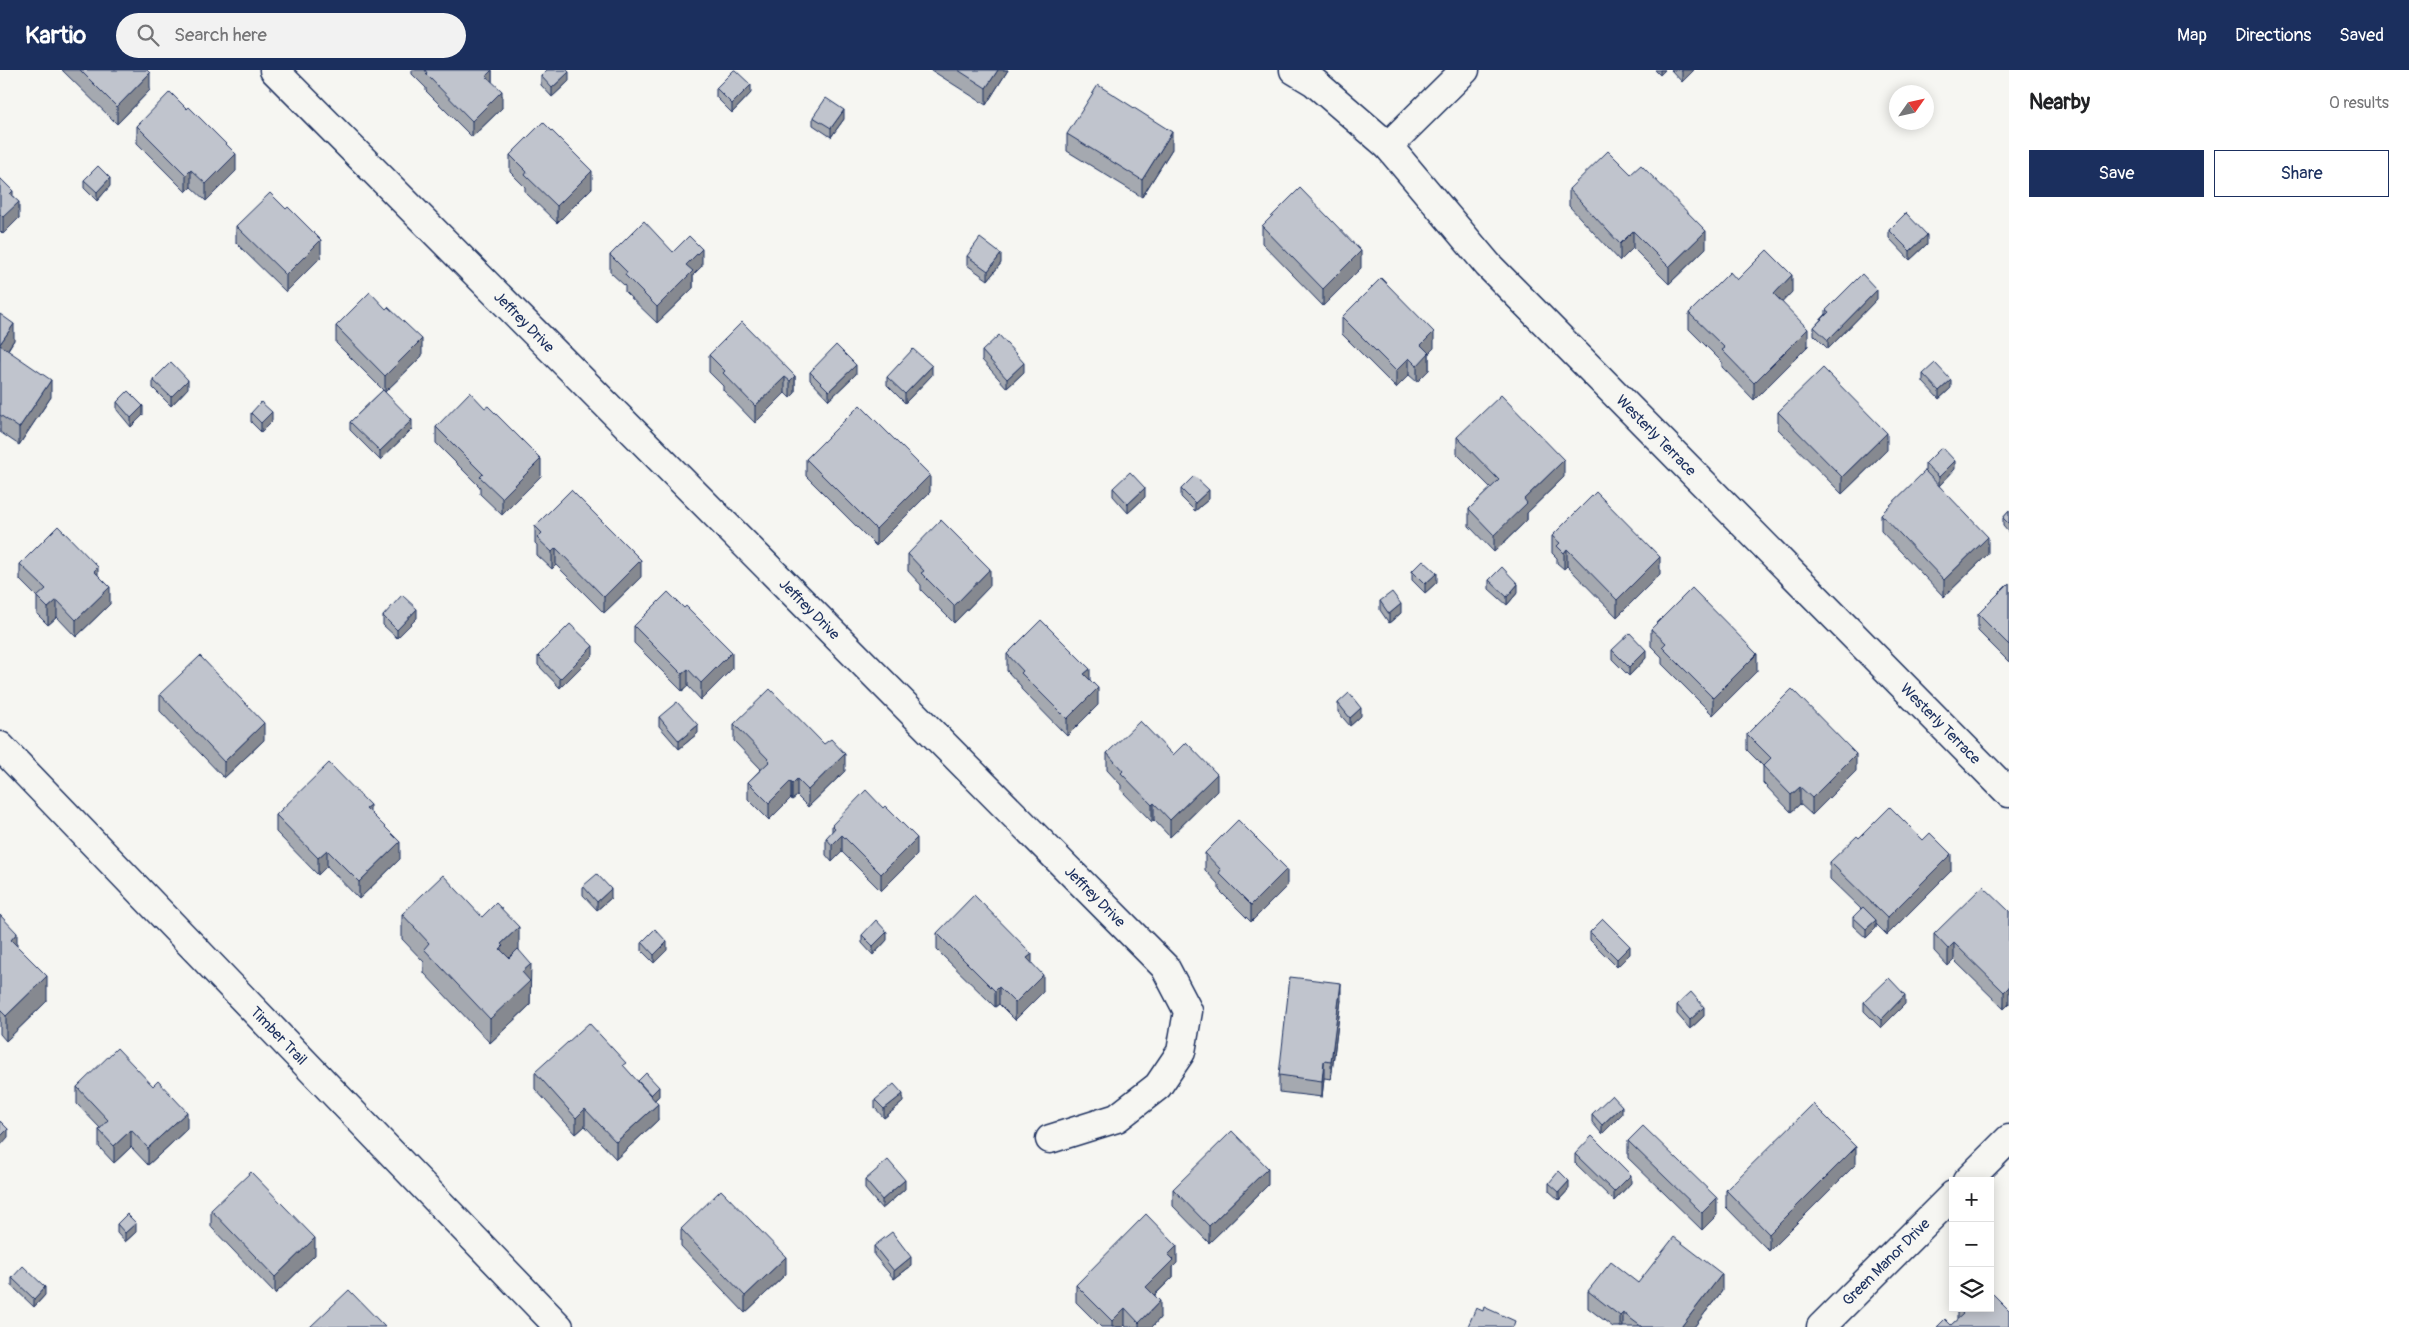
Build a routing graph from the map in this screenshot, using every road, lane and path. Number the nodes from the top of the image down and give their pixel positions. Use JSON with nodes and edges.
{"nodes":[{"id":1,"x":274,"y":70,"type":"edge"},
{"id":2,"x":1294,"y":70,"type":"edge"},
{"id":3,"x":1465,"y":70,"type":"edge"},
{"id":4,"x":1388,"y":146,"type":"junction"},
{"id":5,"x":0,"y":746,"type":"edge"},
{"id":6,"x":2009,"y":793,"type":"edge"},
{"id":7,"x":1050,"y":1139,"type":"dead end"},
{"id":8,"x":2009,"y":1139,"type":"edge"},
{"id":9,"x":1971,"y":1177,"type":"edge"},
{"id":10,"x":1949,"y":1199,"type":"edge"},
{"id":11,"x":559,"y":1327,"type":"edge"},
{"id":12,"x":1821,"y":1327,"type":"edge"}],
"edges":[{"from":1,"to":7,"type":"street","name":"Jeffrey Drive"},
{"from":2,"to":4,"type":"street","name":"Westerly Terrace"},
{"from":3,"to":4,"type":"street"},
{"from":4,"to":6,"type":"street","name":"Westerly Terrace"},
{"from":5,"to":11,"type":"street","name":"Timber Trail"},
{"from":8,"to":9,"type":"street"},
{"from":10,"to":12,"type":"street","name":"Green Manor Drive"}]}
